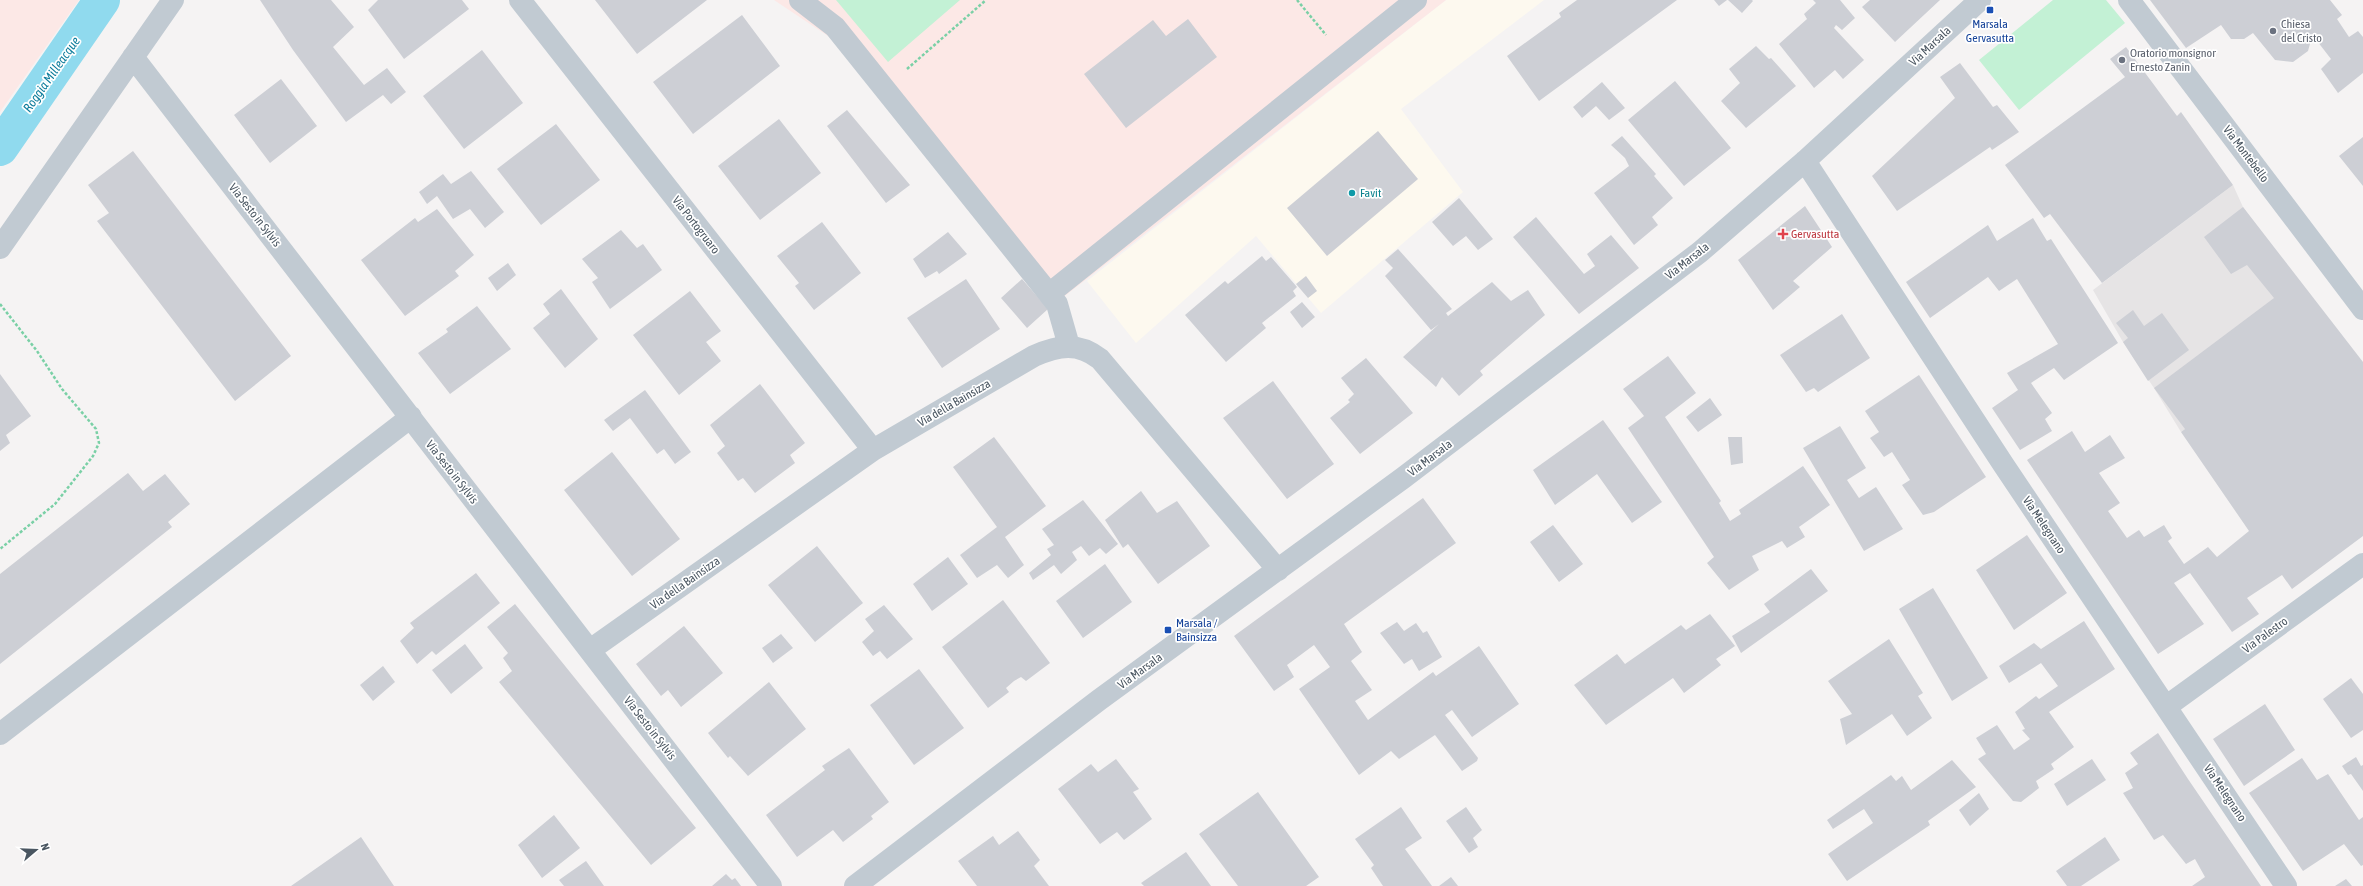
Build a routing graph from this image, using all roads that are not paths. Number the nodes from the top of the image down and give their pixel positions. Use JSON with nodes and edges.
{"nodes":[{"id":1,"x":173,"y":0,"type":"edge"},
{"id":2,"x":520,"y":0,"type":"edge"},
{"id":3,"x":800,"y":0,"type":"edge"},
{"id":4,"x":1416,"y":0,"type":"edge"},
{"id":5,"x":1980,"y":0,"type":"edge"},
{"id":6,"x":2129,"y":0,"type":"edge"},
{"id":7,"x":133,"y":58,"type":"junction"},
{"id":8,"x":1805,"y":161,"type":"junction"},
{"id":9,"x":0,"y":248,"type":"edge"},
{"id":10,"x":1049,"y":294,"type":"junction"},
{"id":11,"x":2363,"y":309,"type":"edge"},
{"id":12,"x":1069,"y":346,"type":"junction"},
{"id":13,"x":411,"y":417,"type":"junction"},
{"id":14,"x":873,"y":450,"type":"junction"},
{"id":15,"x":2363,"y":564,"type":"edge"},
{"id":16,"x":1278,"y":570,"type":"junction"},
{"id":17,"x":590,"y":650,"type":"junction"},
{"id":18,"x":2167,"y":706,"type":"junction"},
{"id":19,"x":0,"y":734,"type":"edge"},
{"id":20,"x":771,"y":886,"type":"edge"},
{"id":21,"x":855,"y":886,"type":"edge"},
{"id":22,"x":2286,"y":886,"type":"edge"}],
"edges":[{"from":1,"to":7,"type":"street"},
{"from":2,"to":14,"type":"street","name":"Via Portogruaro"},
{"from":3,"to":10,"type":"street"},
{"from":4,"to":10,"type":"street"},
{"from":5,"to":8,"type":"street","name":"Via Marsala"},
{"from":6,"to":11,"type":"street","name":"Via Montebello"},
{"from":7,"to":9,"type":"street"},
{"from":7,"to":13,"type":"street","name":"Via Sesto in Sylvis"},
{"from":8,"to":16,"type":"street","name":"Via Marsala"},
{"from":8,"to":18,"type":"street","name":"Via Melegnano"},
{"from":10,"to":12,"type":"street"},
{"from":12,"to":14,"type":"street","name":"Via della Bainsizza"},
{"from":12,"to":16,"type":"street","name":"Via della Bainsizza"},
{"from":13,"to":17,"type":"street","name":"Via Sesto in Sylvis"},
{"from":13,"to":19,"type":"street"},
{"from":14,"to":17,"type":"street","name":"Via della Bainsizza"},
{"from":15,"to":18,"type":"street","name":"Via Palestro"},
{"from":16,"to":21,"type":"street","name":"Via Marsala"},
{"from":17,"to":20,"type":"street","name":"Via Sesto in Sylvis"},
{"from":18,"to":22,"type":"street","name":"Via Melegnano"}]}
